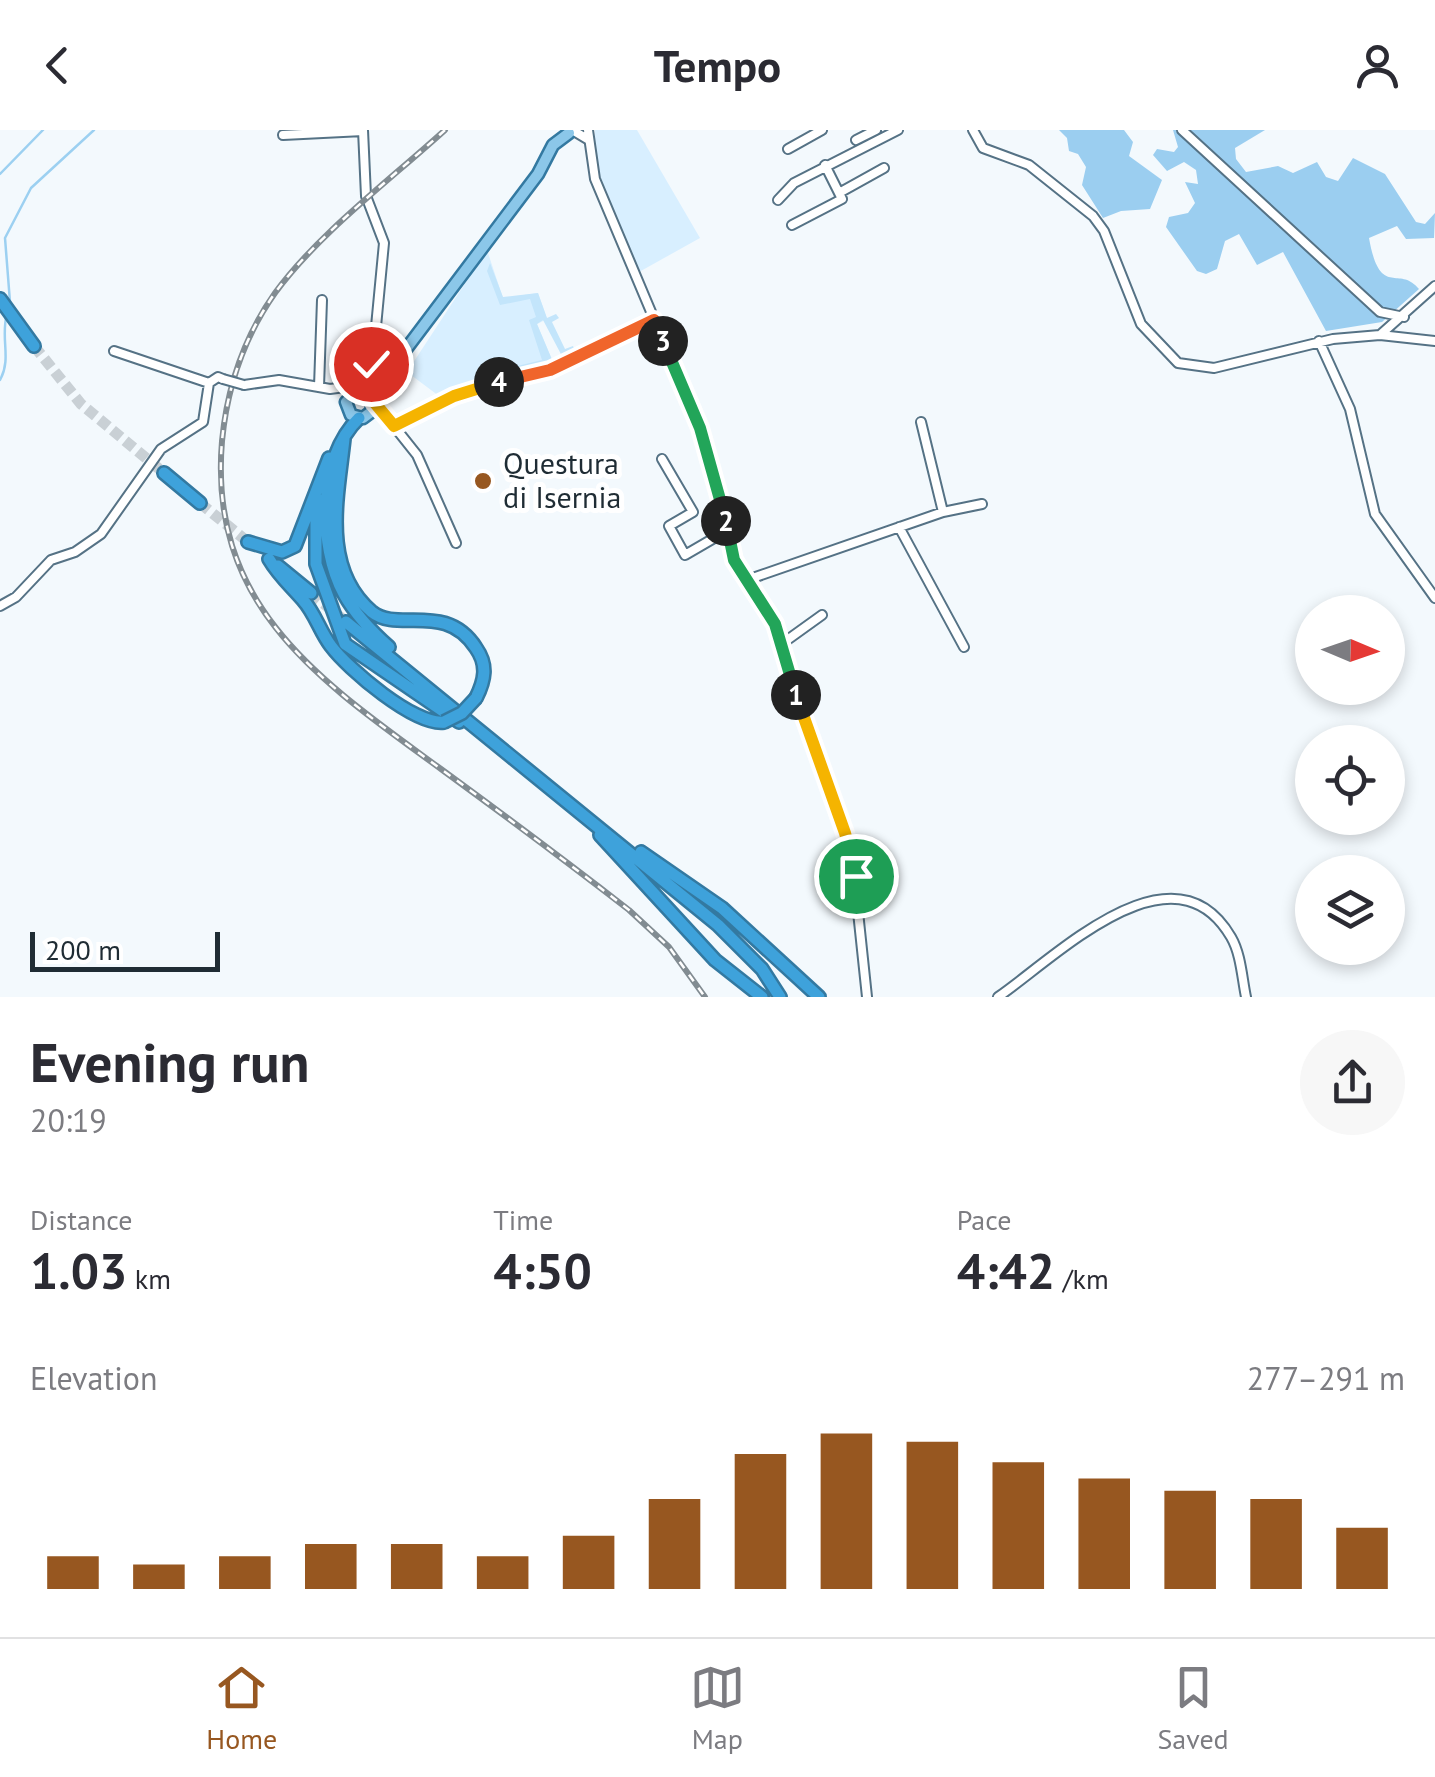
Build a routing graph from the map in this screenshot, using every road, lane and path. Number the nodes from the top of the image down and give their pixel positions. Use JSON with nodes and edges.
{"nodes":[{"id":1,"x":588,"y":130,"type":"edge"},
{"id":2,"x":822,"y":130,"type":"edge"},
{"id":3,"x":850,"y":130,"type":"edge"},
{"id":4,"x":876,"y":130,"type":"edge"},
{"id":5,"x":898,"y":130,"type":"edge"},
{"id":6,"x":973,"y":130,"type":"edge"},
{"id":7,"x":1182,"y":130,"type":"edge"},
{"id":8,"x":363,"y":131,"type":"edge"},
{"id":9,"x":566,"y":131,"type":"edge"},
{"id":10,"x":283,"y":135,"type":"dead end"},
{"id":11,"x":592,"y":143,"type":"junction"},
{"id":12,"x":858,"y":144,"type":"junction"},
{"id":13,"x":788,"y":149,"type":"dead end"},
{"id":14,"x":825,"y":165,"type":"junction"},
{"id":15,"x":884,"y":168,"type":"dead end"},
{"id":16,"x":839,"y":193,"type":"junction"},
{"id":17,"x":778,"y":200,"type":"dead end"},
{"id":18,"x":792,"y":226,"type":"dead end"},
{"id":19,"x":1435,"y":286,"type":"edge"},
{"id":20,"x":1,"y":300,"type":"edge"},
{"id":21,"x":322,"y":300,"type":"dead end"},
{"id":22,"x":654,"y":320,"type":"junction"},
{"id":23,"x":1390,"y":322,"type":"junction"},
{"id":24,"x":1380,"y":335,"type":"junction"},
{"id":25,"x":1318,"y":341,"type":"junction"},
{"id":26,"x":1435,"y":341,"type":"edge"},
{"id":27,"x":34,"y":346,"type":"tunnel mouth"},
{"id":28,"x":114,"y":351,"type":"dead end"},
{"id":29,"x":381,"y":360,"type":"junction"},
{"id":30,"x":353,"y":377,"type":"junction"},
{"id":31,"x":367,"y":380,"type":"junction"},
{"id":32,"x":209,"y":384,"type":"junction"},
{"id":33,"x":319,"y":387,"type":"junction"},
{"id":34,"x":374,"y":402,"type":"junction"},
{"id":35,"x":359,"y":416,"type":"junction"},
{"id":36,"x":383,"y":416,"type":"junction"},
{"id":37,"x":921,"y":422,"type":"dead end"},
{"id":38,"x":394,"y":426,"type":"junction"},
{"id":39,"x":344,"y":438,"type":"junction"},
{"id":40,"x":662,"y":459,"type":"dead end"},
{"id":41,"x":164,"y":474,"type":"tunnel mouth"},
{"id":42,"x":316,"y":497,"type":"junction"},
{"id":43,"x":200,"y":503,"type":"tunnel mouth"},
{"id":44,"x":982,"y":504,"type":"dead end"},
{"id":45,"x":943,"y":512,"type":"junction"},
{"id":46,"x":899,"y":527,"type":"junction"},
{"id":47,"x":728,"y":530,"type":"junction"},
{"id":48,"x":456,"y":542,"type":"dead end"},
{"id":49,"x":269,"y":559,"type":"junction"},
{"id":50,"x":744,"y":582,"type":"junction"},
{"id":51,"x":311,"y":593,"type":"tunnel mouth"},
{"id":52,"x":1435,"y":598,"type":"edge"},
{"id":53,"x":0,"y":606,"type":"edge"},
{"id":54,"x":822,"y":614,"type":"dead end"},
{"id":55,"x":346,"y":622,"type":"tunnel mouth"},
{"id":56,"x":783,"y":643,"type":"junction"},
{"id":57,"x":964,"y":646,"type":"dead end"},
{"id":58,"x":453,"y":708,"type":"junction"},
{"id":59,"x":491,"y":740,"type":"junction"},
{"id":60,"x":558,"y":794,"type":"junction"},
{"id":61,"x":584,"y":814,"type":"junction"},
{"id":62,"x":1001,"y":996,"type":"edge"},
{"id":63,"x":762,"y":997,"type":"edge"},
{"id":64,"x":780,"y":997,"type":"edge"},
{"id":65,"x":819,"y":997,"type":"edge"},
{"id":66,"x":867,"y":997,"type":"edge"},
{"id":67,"x":1246,"y":997,"type":"edge"}],
"edges":[{"from":1,"to":11,"type":"street"},
{"from":2,"to":13,"type":"street"},
{"from":3,"to":12,"type":"street"},
{"from":4,"to":12,"type":"street"},
{"from":5,"to":12,"type":"street"},
{"from":6,"to":25,"type":"street"},
{"from":7,"to":23,"type":"street"},
{"from":8,"to":10,"type":"street"},
{"from":8,"to":29,"type":"street"},
{"from":9,"to":11,"type":"street"},
{"from":9,"to":29,"type":"main road"},
{"from":11,"to":22,"type":"street"},
{"from":12,"to":14,"type":"street"},
{"from":14,"to":16,"type":"street"},
{"from":14,"to":17,"type":"street"},
{"from":15,"to":16,"type":"street"},
{"from":16,"to":18,"type":"street"},
{"from":19,"to":23,"type":"street"},
{"from":20,"to":27,"type":"highway"},
{"from":21,"to":33,"type":"street"},
{"from":22,"to":38,"type":"street"},
{"from":22,"to":47,"type":"street"},
{"from":23,"to":24,"type":"street"},
{"from":24,"to":25,"type":"street"},
{"from":24,"to":26,"type":"street"},
{"from":25,"to":52,"type":"street"},
{"from":28,"to":32,"type":"street"},
{"from":29,"to":30,"type":"street"},
{"from":29,"to":31,"type":"main road"},
{"from":29,"to":34,"type":"main road"},
{"from":30,"to":31,"type":"street"},
{"from":30,"to":33,"type":"street"},
{"from":31,"to":35,"type":"main road"},
{"from":32,"to":33,"type":"street","bridge":true},
{"from":32,"to":53,"type":"street"},
{"from":34,"to":35,"type":"main road"},
{"from":34,"to":36,"type":"street"},
{"from":35,"to":36,"type":"street"},
{"from":35,"to":39,"type":"highway"},
{"from":35,"to":42,"type":"highway"},
{"from":36,"to":38,"type":"street"},
{"from":37,"to":45,"type":"street"},
{"from":38,"to":48,"type":"street"},
{"from":39,"to":49,"type":"highway","bridge":true},
{"from":39,"to":58,"type":"highway"},
{"from":40,"to":47,"type":"street"},
{"from":41,"to":43,"type":"highway"},
{"from":42,"to":49,"type":"highway"},
{"from":42,"to":59,"type":"highway"},
{"from":44,"to":45,"type":"street"},
{"from":45,"to":46,"type":"street"},
{"from":46,"to":50,"type":"street"},
{"from":46,"to":57,"type":"street"},
{"from":47,"to":50,"type":"street"},
{"from":49,"to":51,"type":"highway"},
{"from":50,"to":56,"type":"street"},
{"from":54,"to":56,"type":"street"},
{"from":55,"to":58,"type":"highway"},
{"from":56,"to":66,"type":"street"},
{"from":58,"to":59,"type":"highway"},
{"from":59,"to":60,"type":"highway"},
{"from":60,"to":61,"type":"highway"},
{"from":60,"to":63,"type":"highway"},
{"from":61,"to":64,"type":"highway"},
{"from":61,"to":65,"type":"highway"},
{"from":62,"to":67,"type":"street"}]}
